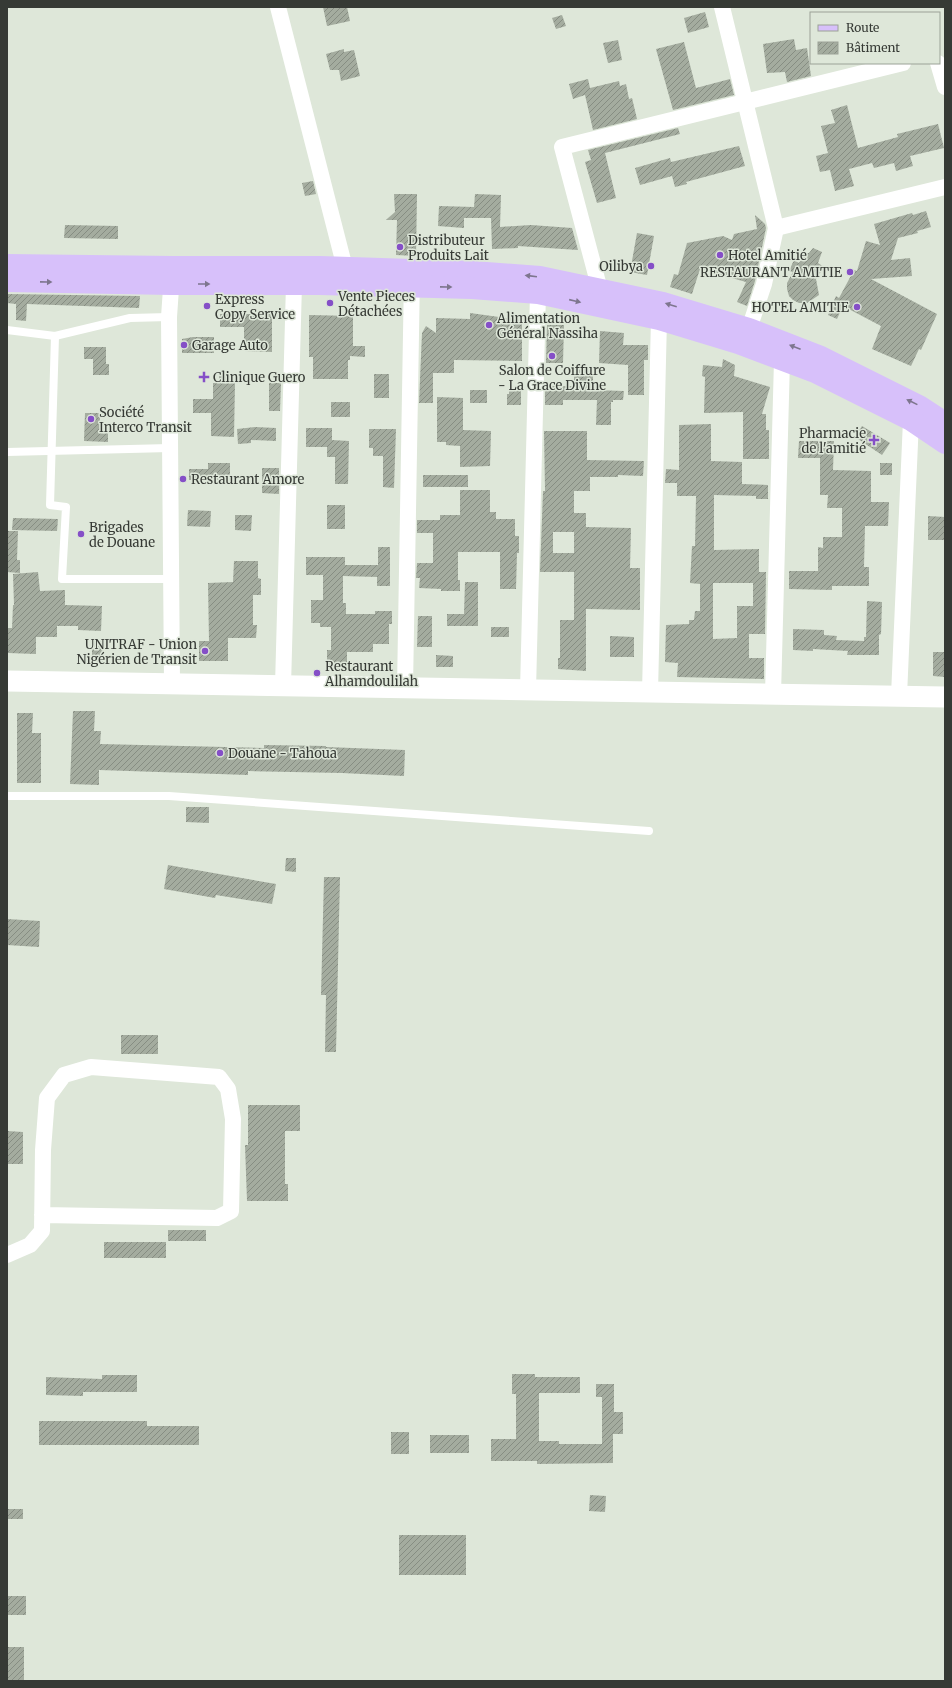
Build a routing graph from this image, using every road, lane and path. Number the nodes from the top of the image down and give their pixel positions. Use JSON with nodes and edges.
{"nodes":[{"id":1,"x":278,"y":7,"type":"edge"},
{"id":2,"x":722,"y":7,"type":"edge"},
{"id":3,"x":899,"y":64,"type":"edge"},
{"id":4,"x":938,"y":64,"type":"edge"},
{"id":5,"x":945,"y":87,"type":"edge"},
{"id":6,"x":746,"y":102,"type":"junction"},
{"id":7,"x":945,"y":187,"type":"edge"},
{"id":8,"x":776,"y":228,"type":"junction"},
{"id":9,"x":7,"y":265,"type":"edge"},
{"id":10,"x":345,"y":268,"type":"junction"},
{"id":11,"x":172,"y":276,"type":"junction"},
{"id":12,"x":412,"y":278,"type":"junction"},
{"id":13,"x":7,"y":281,"type":"edge"},
{"id":14,"x":294,"y":284,"type":"junction"},
{"id":15,"x":600,"y":290,"type":"junction"},
{"id":16,"x":538,"y":293,"type":"junction"},
{"id":17,"x":169,"y":317,"type":"junction"},
{"id":18,"x":659,"y":319,"type":"junction"},
{"id":19,"x":748,"y":329,"type":"junction"},
{"id":20,"x":7,"y":330,"type":"edge"},
{"id":21,"x":55,"y":336,"type":"junction"},
{"id":22,"x":782,"y":360,"type":"junction"},
{"id":23,"x":911,"y":420,"type":"junction"},
{"id":24,"x":945,"y":423,"type":"edge"},
{"id":25,"x":945,"y":443,"type":"edge"},
{"id":26,"x":170,"y":448,"type":"junction"},
{"id":27,"x":51,"y":451,"type":"junction"},
{"id":28,"x":7,"y":452,"type":"edge"},
{"id":29,"x":171,"y":579,"type":"junction"},
{"id":30,"x":7,"y":681,"type":"edge"},
{"id":31,"x":172,"y":684,"type":"junction"},
{"id":32,"x":283,"y":686,"type":"junction"},
{"id":33,"x":405,"y":688,"type":"junction"},
{"id":34,"x":528,"y":690,"type":"junction"},
{"id":35,"x":650,"y":692,"type":"junction"},
{"id":36,"x":773,"y":694,"type":"junction"},
{"id":37,"x":899,"y":696,"type":"junction"},
{"id":38,"x":945,"y":697,"type":"edge"},
{"id":39,"x":7,"y":796,"type":"edge"},
{"id":40,"x":649,"y":831,"type":"dead end"},
{"id":41,"x":42,"y":1215,"type":"junction"},
{"id":42,"x":7,"y":1255,"type":"edge"}],
"edges":[{"from":1,"to":10,"type":"street"},
{"from":2,"to":6,"type":"street"},
{"from":3,"to":6,"type":"street"},
{"from":4,"to":5,"type":"street"},
{"from":6,"to":8,"type":"street"},
{"from":6,"to":15,"type":"street"},
{"from":7,"to":8,"type":"street"},
{"from":8,"to":19,"type":"street"},
{"from":9,"to":11,"type":"main road"},
{"from":10,"to":11,"type":"main road"},
{"from":10,"to":12,"type":"main road"},
{"from":13,"to":11,"type":"main road","one_way":true},
{"from":11,"to":14,"type":"main road","one_way":true},
{"from":11,"to":17,"type":"street"},
{"from":12,"to":14,"type":"main road"},
{"from":15,"to":12,"type":"main road","one_way":true},
{"from":12,"to":16,"type":"main road","one_way":true},
{"from":12,"to":33,"type":"street"},
{"from":14,"to":32,"type":"street"},
{"from":19,"to":15,"type":"main road","one_way":true},
{"from":16,"to":18,"type":"main road","one_way":true},
{"from":16,"to":34,"type":"street"},
{"from":17,"to":21,"type":"lane"},
{"from":17,"to":26,"type":"street"},
{"from":18,"to":22,"type":"main road"},
{"from":18,"to":35,"type":"street"},
{"from":24,"to":19,"type":"main road","one_way":true},
{"from":20,"to":21,"type":"lane"},
{"from":21,"to":27,"type":"lane"},
{"from":22,"to":23,"type":"main road"},
{"from":22,"to":36,"type":"street"},
{"from":23,"to":25,"type":"main road"},
{"from":23,"to":37,"type":"street"},
{"from":26,"to":27,"type":"lane"},
{"from":26,"to":29,"type":"street"},
{"from":27,"to":28,"type":"lane"},
{"from":27,"to":29,"type":"lane"},
{"from":29,"to":31,"type":"street"},
{"from":30,"to":31,"type":"street"},
{"from":31,"to":32,"type":"street"},
{"from":32,"to":33,"type":"street"},
{"from":33,"to":34,"type":"street"},
{"from":34,"to":35,"type":"street"},
{"from":35,"to":36,"type":"street"},
{"from":36,"to":37,"type":"street"},
{"from":37,"to":38,"type":"street"},
{"from":39,"to":40,"type":"lane"},
{"from":41,"to":41,"type":"street"},
{"from":41,"to":42,"type":"street"}]}
